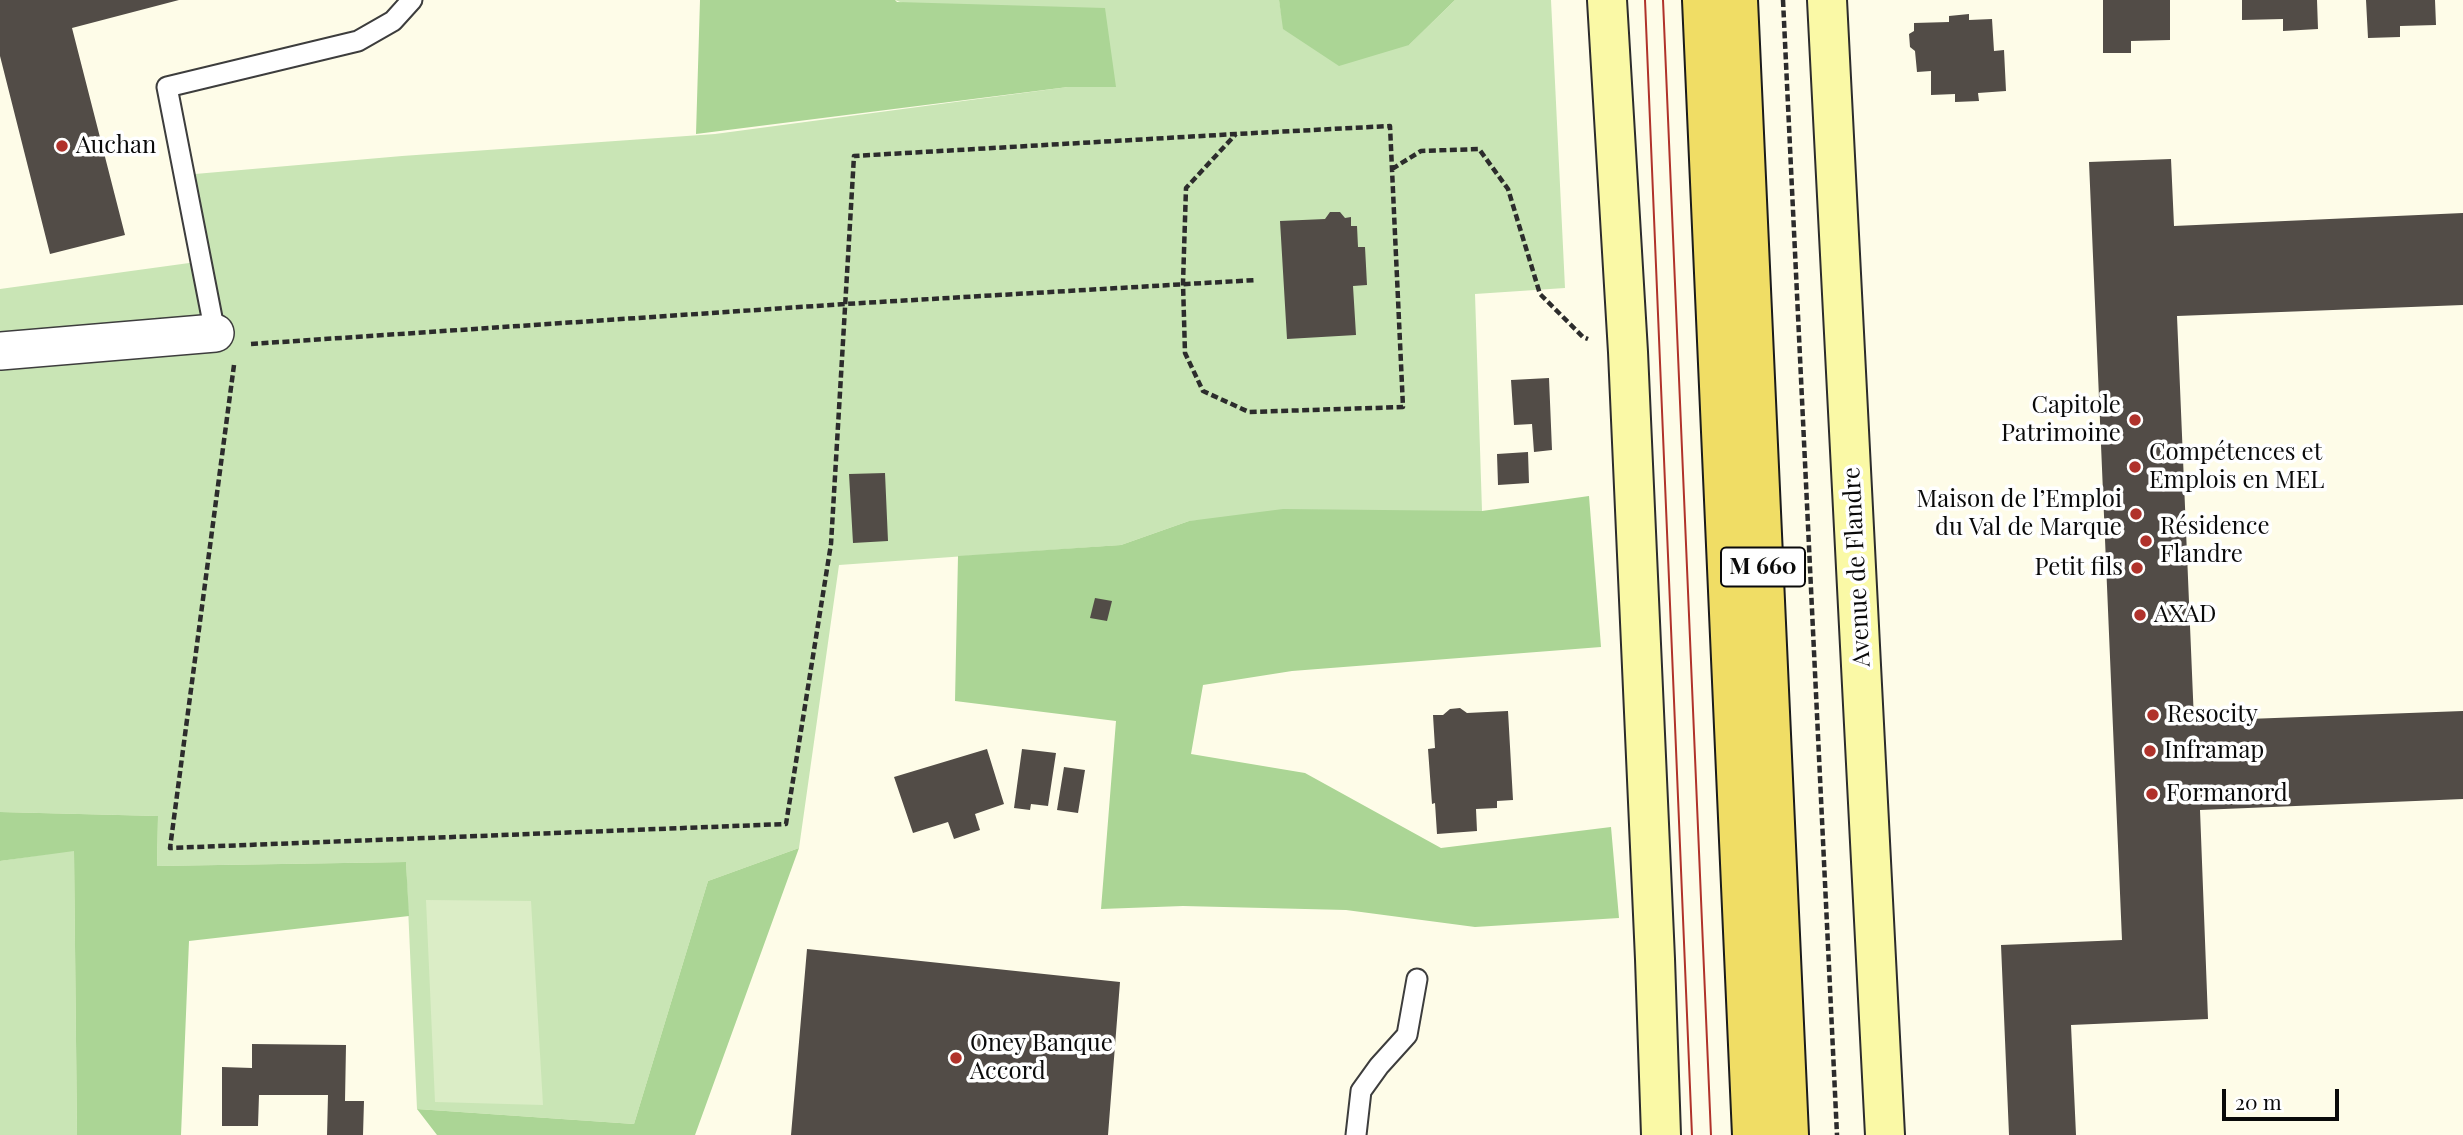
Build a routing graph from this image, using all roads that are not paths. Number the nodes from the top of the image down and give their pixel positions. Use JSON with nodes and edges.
{"nodes":[{"id":1,"x":412,"y":0,"type":"edge"},
{"id":2,"x":1607,"y":0,"type":"edge"},
{"id":3,"x":1702,"y":0,"type":"edge"},
{"id":4,"x":1738,"y":0,"type":"edge"},
{"id":5,"x":1828,"y":0,"type":"edge"},
{"id":6,"x":226,"y":339,"type":"joint"},
{"id":7,"x":0,"y":351,"type":"edge"},
{"id":8,"x":1417,"y":979,"type":"dead end"},
{"id":9,"x":1356,"y":1135,"type":"edge"},
{"id":10,"x":1661,"y":1135,"type":"edge"},
{"id":11,"x":1752,"y":1135,"type":"edge"},
{"id":12,"x":1788,"y":1135,"type":"edge"},
{"id":13,"x":1885,"y":1135,"type":"edge"}],
"edges":[{"from":1,"to":6,"type":"lane"},
{"from":2,"to":10,"type":"street"},
{"from":3,"to":11,"type":"main road","number":"M 660"},
{"from":4,"to":12,"type":"main road","number":"M 660"},
{"from":5,"to":13,"type":"street","name":"Avenue de Flandre"},
{"from":6,"to":7,"type":"street"},
{"from":8,"to":9,"type":"lane"}]}
